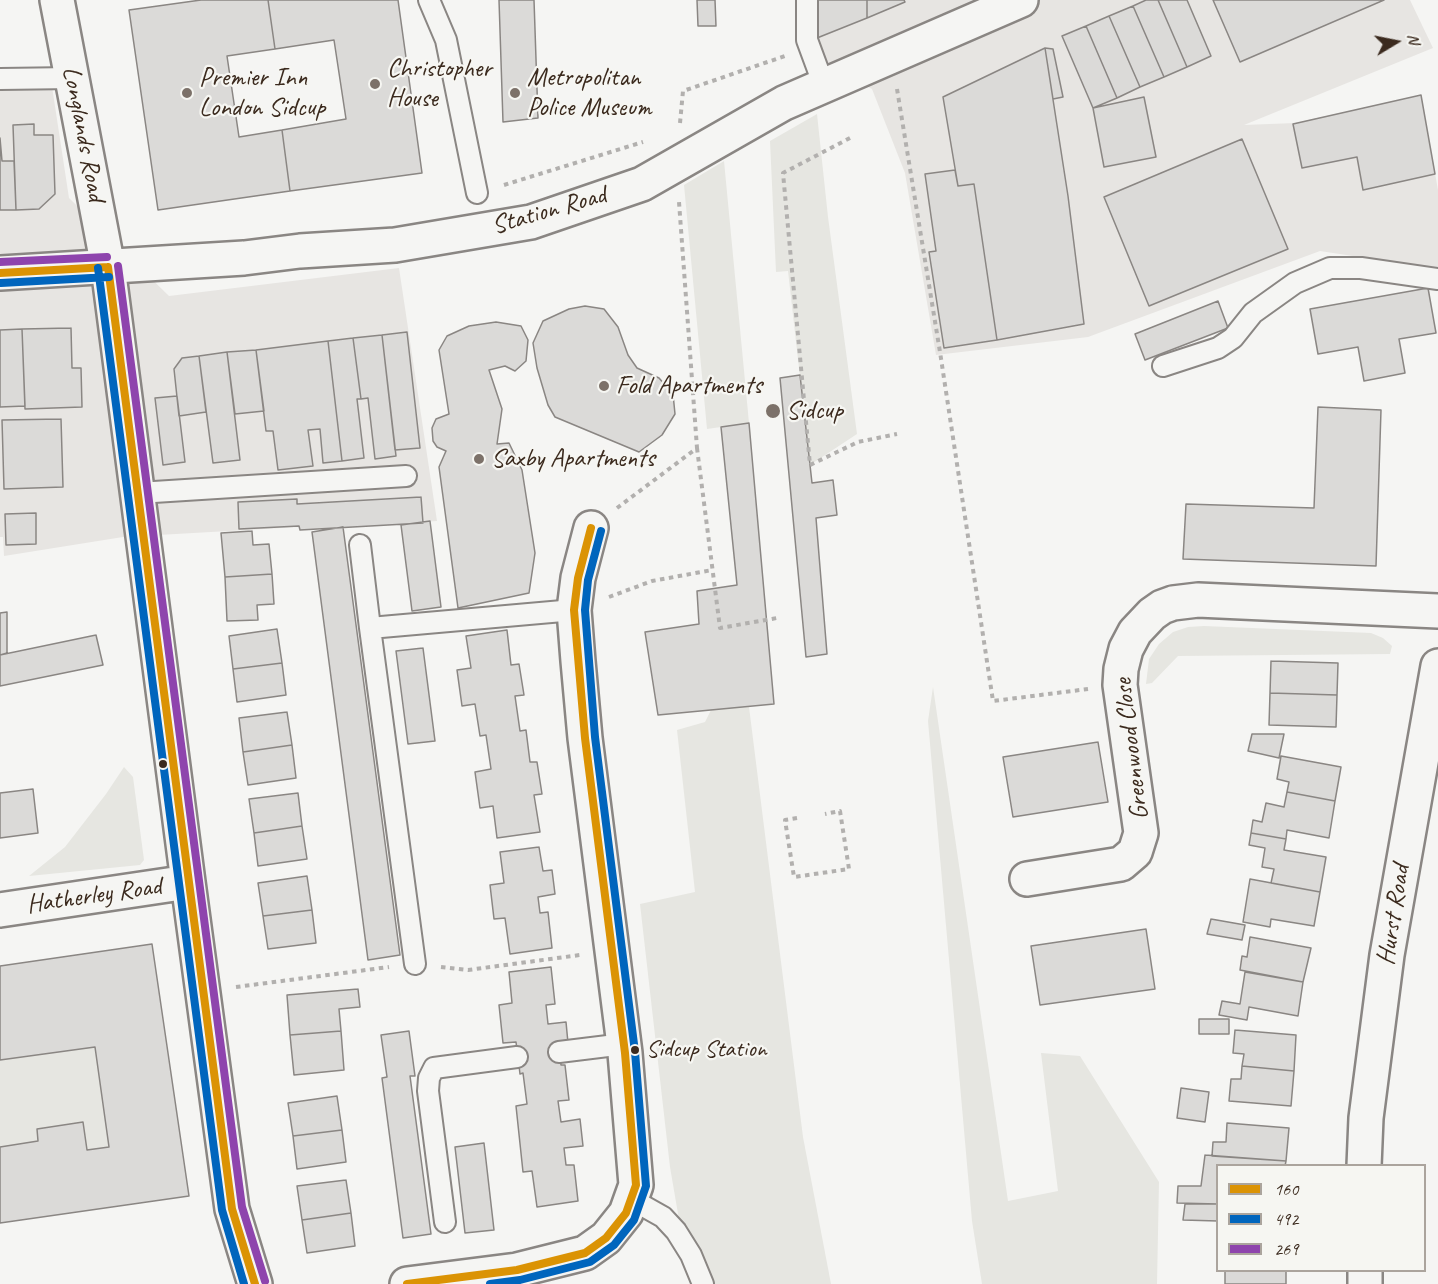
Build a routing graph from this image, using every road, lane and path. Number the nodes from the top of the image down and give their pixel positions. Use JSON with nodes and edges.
{"nodes":[{"id":1,"x":57,"y":0,"type":"edge"},
{"id":2,"x":429,"y":0,"type":"edge"},
{"id":3,"x":807,"y":0,"type":"edge"},
{"id":4,"x":1021,"y":0,"type":"edge"},
{"id":5,"x":810,"y":47,"type":"junction"},
{"id":6,"x":891,"y":56,"type":"junction"},
{"id":7,"x":73,"y":78,"type":"junction"},
{"id":8,"x":0,"y":79,"type":"edge"},
{"id":9,"x":824,"y":86,"type":"junction"},
{"id":10,"x":679,"y":131,"type":"dead end"},
{"id":11,"x":850,"y":138,"type":"dead end"},
{"id":12,"x":645,"y":141,"type":"dead end"},
{"id":13,"x":672,"y":166,"type":"junction"},
{"id":14,"x":477,"y":193,"type":"joint"},
{"id":15,"x":108,"y":267,"type":"junction"},
{"id":16,"x":0,"y":273,"type":"edge"},
{"id":17,"x":1438,"y":279,"type":"edge"},
{"id":18,"x":1163,"y":366,"type":"dead end"},
{"id":19,"x":897,"y":434,"type":"dead end"},
{"id":20,"x":697,"y":448,"type":"junction"},
{"id":21,"x":406,"y":476,"type":"dead end"},
{"id":22,"x":138,"y":493,"type":"junction"},
{"id":23,"x":591,"y":528,"type":"joint"},
{"id":24,"x":360,"y":545,"type":"dead end"},
{"id":25,"x":712,"y":570,"type":"junction"},
{"id":26,"x":574,"y":610,"type":"junction"},
{"id":27,"x":1438,"y":611,"type":"edge"},
{"id":28,"x":777,"y":618,"type":"dead end"},
{"id":29,"x":370,"y":628,"type":"junction"},
{"id":30,"x":1438,"y":666,"type":"edge"},
{"id":31,"x":1120,"y":685,"type":"junction"},
{"id":32,"x":825,"y":814,"type":"dead end"},
{"id":33,"x":797,"y":818,"type":"dead end"},
{"id":34,"x":1027,"y":879,"type":"dead end"},
{"id":35,"x":188,"y":882,"type":"junction"},
{"id":36,"x":0,"y":910,"type":"edge"},
{"id":37,"x":415,"y":964,"type":"dead end"},
{"id":38,"x":624,"y":1044,"type":"junction"},
{"id":39,"x":559,"y":1052,"type":"dead end"},
{"id":40,"x":517,"y":1057,"type":"dead end"},
{"id":41,"x":1364,"y":1164,"type":"edge"},
{"id":42,"x":631,"y":1198,"type":"junction"},
{"id":43,"x":445,"y":1222,"type":"dead end"},
{"id":44,"x":255,"y":1284,"type":"edge"},
{"id":45,"x":407,"y":1284,"type":"edge"},
{"id":46,"x":702,"y":1284,"type":"edge"}],
"edges":[{"from":1,"to":7,"type":"street","name":"Longlands Road"},
{"from":2,"to":14,"type":"lane"},
{"from":3,"to":5,"type":"lane"},
{"from":4,"to":6,"type":"street","name":"Station Road"},
{"from":5,"to":9,"type":"lane"},
{"from":5,"to":10,"type":"path"},
{"from":6,"to":9,"type":"street","name":"Station Road"},
{"from":6,"to":31,"type":"path"},
{"from":7,"to":8,"type":"lane"},
{"from":7,"to":15,"type":"street","name":"Longlands Road"},
{"from":9,"to":13,"type":"street","name":"Station Road"},
{"from":11,"to":19,"type":"path"},
{"from":12,"to":14,"type":"path"},
{"from":13,"to":15,"type":"street","name":"Station Road"},
{"from":13,"to":20,"type":"path"},
{"from":15,"to":16,"type":"street","name":"Station Road"},
{"from":15,"to":22,"type":"street","name":"Longlands Road"},
{"from":17,"to":18,"type":"lane"},
{"from":20,"to":23,"type":"path"},
{"from":20,"to":25,"type":"path"},
{"from":21,"to":22,"type":"lane"},
{"from":22,"to":35,"type":"street","name":"Longlands Road"},
{"from":23,"to":26,"type":"street"},
{"from":24,"to":29,"type":"lane"},
{"from":25,"to":26,"type":"path"},
{"from":25,"to":28,"type":"path"},
{"from":26,"to":29,"type":"lane"},
{"from":26,"to":38,"type":"street"},
{"from":27,"to":31,"type":"street","name":"Greenwood Close"},
{"from":29,"to":37,"type":"lane"},
{"from":30,"to":41,"type":"street","name":"Hurst Road"},
{"from":31,"to":34,"type":"street","name":"Greenwood Close"},
{"from":32,"to":33,"type":"path"},
{"from":35,"to":36,"type":"street","name":"Hatherley Road"},
{"from":35,"to":44,"type":"street","name":"Longlands Road"},
{"from":38,"to":39,"type":"lane"},
{"from":38,"to":42,"type":"street"},
{"from":40,"to":43,"type":"lane"},
{"from":42,"to":45,"type":"street"},
{"from":42,"to":46,"type":"lane"}]}
